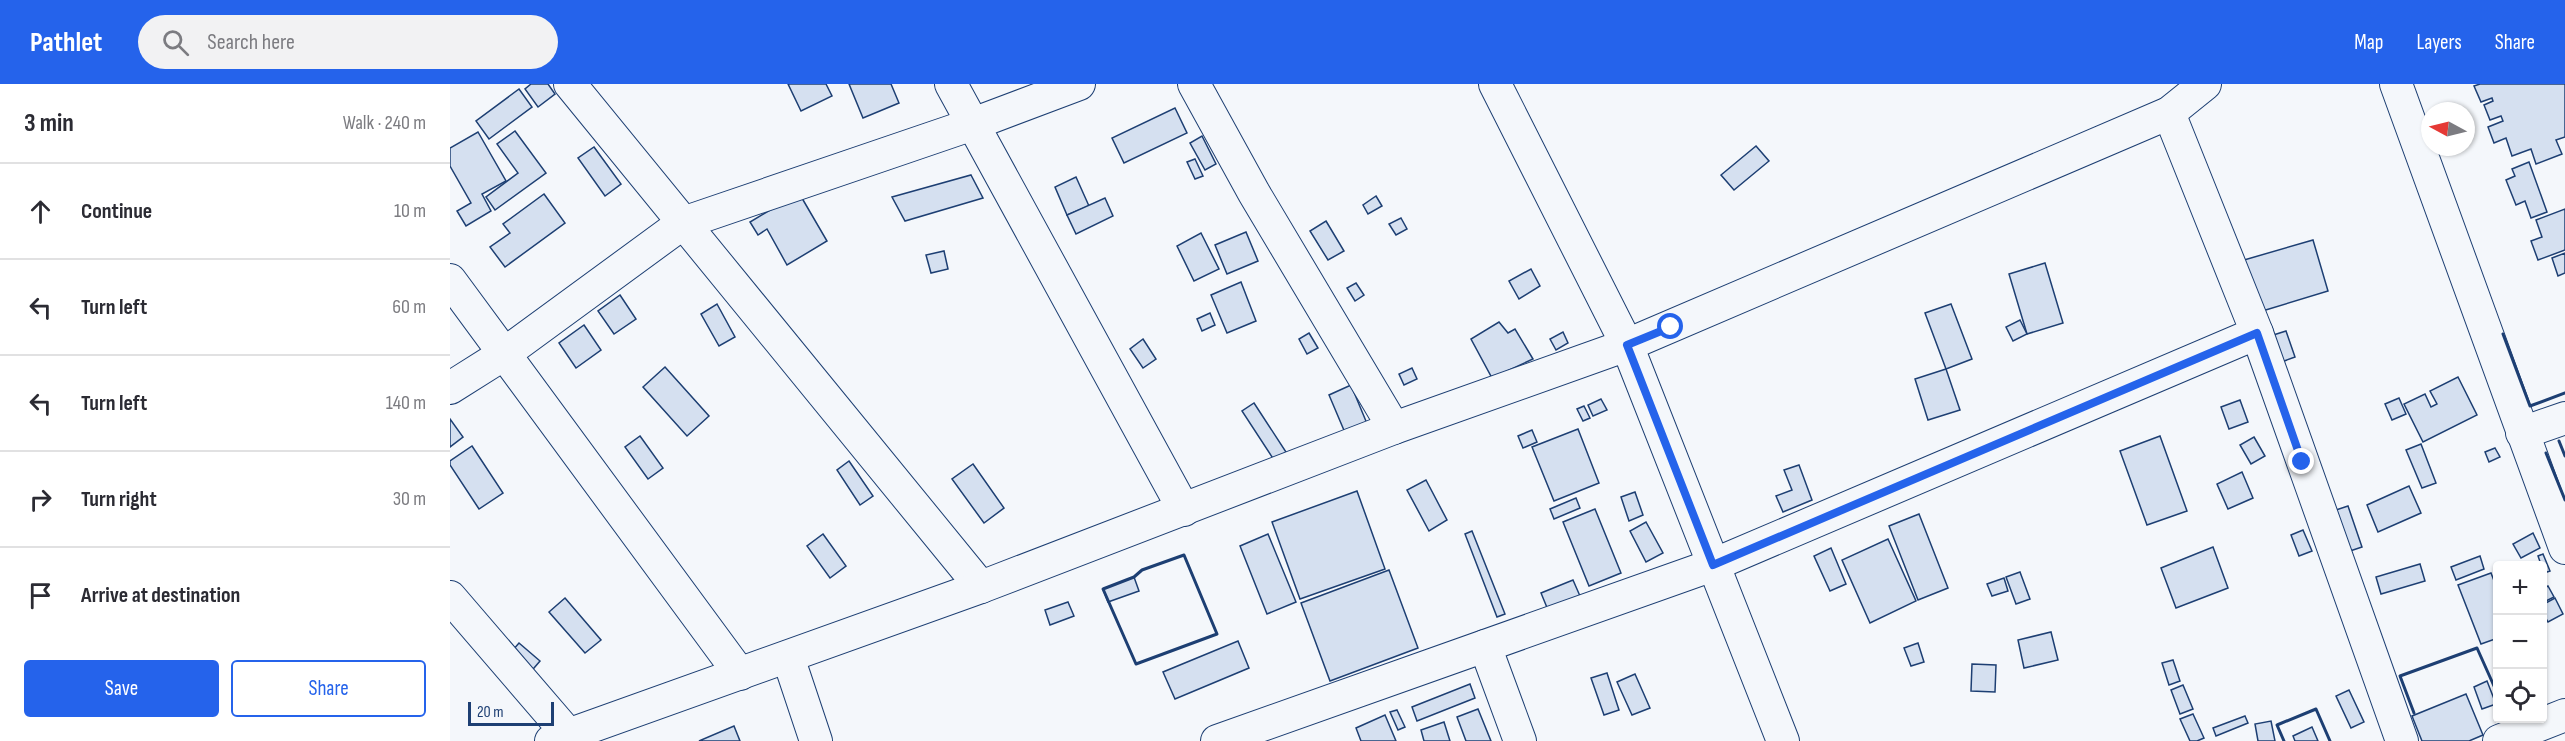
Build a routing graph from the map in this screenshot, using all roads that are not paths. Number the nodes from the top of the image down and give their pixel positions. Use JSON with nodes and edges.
{"nodes":[{"id":1,"x":570,"y":84,"type":"edge"},
{"id":2,"x":951,"y":84,"type":"edge"},
{"id":3,"x":1079,"y":84,"type":"edge"},
{"id":4,"x":1194,"y":84,"type":"edge"},
{"id":5,"x":1495,"y":84,"type":"edge"},
{"id":6,"x":2205,"y":84,"type":"edge"},
{"id":7,"x":2396,"y":84,"type":"edge"},
{"id":8,"x":2169,"y":113,"type":"junction"},
{"id":9,"x":973,"y":124,"type":"junction"},
{"id":10,"x":683,"y":223,"type":"junction"},
{"id":11,"x":450,"y":280,"type":"edge"},
{"id":12,"x":2257,"y":333,"type":"junction"},
{"id":13,"x":1627,"y":345,"type":"junction"},
{"id":14,"x":504,"y":354,"type":"junction"},
{"id":15,"x":450,"y":388,"type":"edge"},
{"id":16,"x":2565,"y":418,"type":"edge"},
{"id":17,"x":1394,"y":428,"type":"junction"},
{"id":18,"x":2522,"y":433,"type":"junction"},
{"id":19,"x":1184,"y":510,"type":"junction"},
{"id":20,"x":2565,"y":548,"type":"edge"},
{"id":21,"x":1713,"y":565,"type":"junction"},
{"id":22,"x":981,"y":587,"type":"junction"},
{"id":23,"x":450,"y":597,"type":"edge"},
{"id":24,"x":1485,"y":646,"type":"junction"},
{"id":25,"x":788,"y":657,"type":"junction"},
{"id":26,"x":740,"y":674,"type":"junction"},
{"id":27,"x":2565,"y":716,"type":"edge"},
{"id":28,"x":1283,"y":729,"type":"edge"},
{"id":29,"x":559,"y":737,"type":"edge"},
{"id":30,"x":816,"y":741,"type":"edge"},
{"id":31,"x":1217,"y":741,"type":"edge"},
{"id":32,"x":1520,"y":741,"type":"edge"},
{"id":33,"x":1783,"y":741,"type":"edge"},
{"id":34,"x":2402,"y":741,"type":"edge"},
{"id":35,"x":2499,"y":741,"type":"edge"}],
"edges":[{"from":1,"to":10,"type":"street"},
{"from":2,"to":9,"type":"street"},
{"from":3,"to":9,"type":"street"},
{"from":4,"to":17,"type":"street"},
{"from":5,"to":13,"type":"street"},
{"from":6,"to":8,"type":"street"},
{"from":7,"to":18,"type":"street"},
{"from":8,"to":12,"type":"street"},
{"from":8,"to":13,"type":"street"},
{"from":9,"to":10,"type":"street"},
{"from":9,"to":19,"type":"street"},
{"from":10,"to":14,"type":"street"},
{"from":10,"to":22,"type":"street"},
{"from":11,"to":14,"type":"street"},
{"from":12,"to":21,"type":"street"},
{"from":12,"to":34,"type":"street"},
{"from":13,"to":17,"type":"street"},
{"from":13,"to":21,"type":"street"},
{"from":14,"to":15,"type":"street"},
{"from":14,"to":26,"type":"street"},
{"from":16,"to":18,"type":"street"},
{"from":17,"to":19,"type":"street"},
{"from":18,"to":20,"type":"street"},
{"from":19,"to":22,"type":"street"},
{"from":21,"to":24,"type":"street"},
{"from":21,"to":33,"type":"street"},
{"from":22,"to":25,"type":"street"},
{"from":23,"to":29,"type":"street"},
{"from":24,"to":28,"type":"street"},
{"from":24,"to":32,"type":"street"},
{"from":25,"to":26,"type":"street"},
{"from":25,"to":30,"type":"street"},
{"from":26,"to":29,"type":"street"},
{"from":27,"to":35,"type":"street"},
{"from":28,"to":31,"type":"street"}]}
